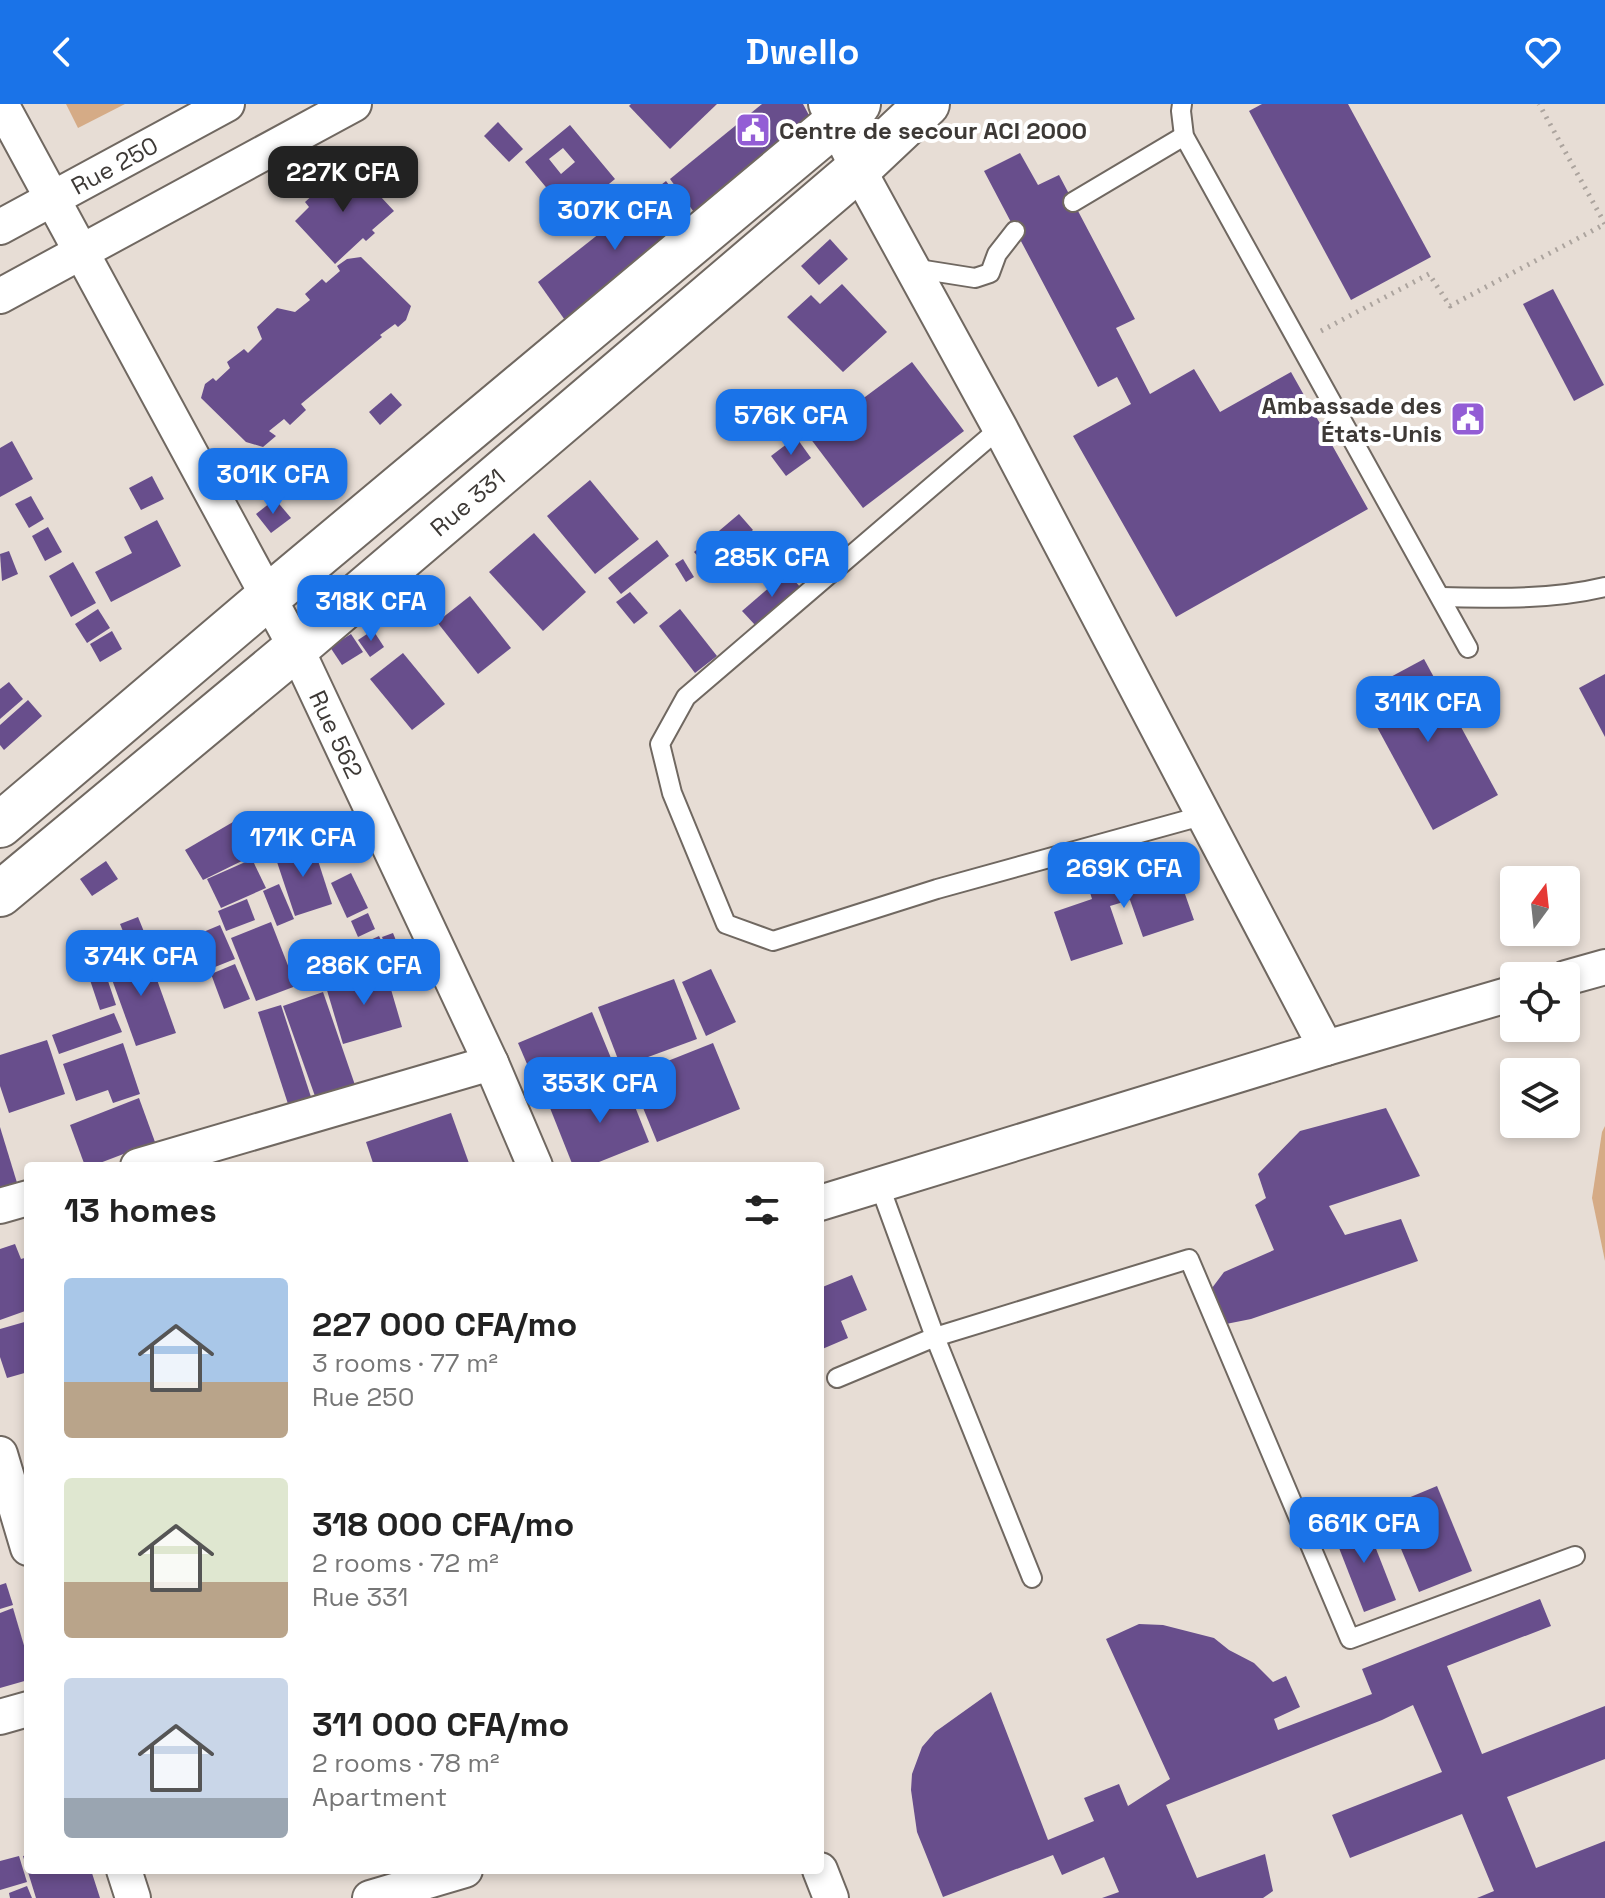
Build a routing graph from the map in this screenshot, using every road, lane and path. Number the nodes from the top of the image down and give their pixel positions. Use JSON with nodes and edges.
{"nodes":[{"id":1,"x":1,"y":104,"type":"edge"},
{"id":2,"x":227,"y":104,"type":"edge"},
{"id":3,"x":354,"y":104,"type":"edge"},
{"id":4,"x":927,"y":104,"type":"edge"},
{"id":5,"x":1182,"y":104,"type":"edge"},
{"id":6,"x":1539,"y":104,"type":"edge"},
{"id":7,"x":840,"y":110,"type":"edge"},
{"id":8,"x":1184,"y":136,"type":"junction"},
{"id":9,"x":858,"y":169,"type":"junction"},
{"id":10,"x":52,"y":199,"type":"junction"},
{"id":11,"x":1073,"y":202,"type":"dead end"},
{"id":12,"x":0,"y":227,"type":"edge"},
{"id":13,"x":1015,"y":231,"type":"dead end"},
{"id":14,"x":80,"y":253,"type":"junction"},
{"id":15,"x":912,"y":268,"type":"junction"},
{"id":16,"x":0,"y":296,"type":"edge"},
{"id":17,"x":1299,"y":343,"type":"junction"},
{"id":18,"x":1000,"y":428,"type":"junction"},
{"id":19,"x":1605,"y":587,"type":"edge"},
{"id":20,"x":1442,"y":597,"type":"junction"},
{"id":21,"x":267,"y":598,"type":"junction"},
{"id":22,"x":296,"y":648,"type":"junction"},
{"id":23,"x":1468,"y":648,"type":"dead end"},
{"id":24,"x":1205,"y":815,"type":"junction"},
{"id":25,"x":0,"y":825,"type":"edge"},
{"id":26,"x":0,"y":894,"type":"edge"},
{"id":27,"x":1605,"y":967,"type":"edge"},
{"id":28,"x":1580,"y":974,"type":"edge"},
{"id":29,"x":1500,"y":997,"type":"edge"},
{"id":30,"x":1326,"y":1048,"type":"junction"},
{"id":31,"x":491,"y":1063,"type":"junction"},
{"id":32,"x":152,"y":1162,"type":"edge"},
{"id":33,"x":533,"y":1162,"type":"edge"},
{"id":34,"x":879,"y":1184,"type":"junction"},
{"id":35,"x":24,"y":1199,"type":"edge"},
{"id":36,"x":824,"y":1202,"type":"edge"},
{"id":37,"x":0,"y":1206,"type":"edge"},
{"id":38,"x":935,"y":1337,"type":"junction"},
{"id":39,"x":837,"y":1378,"type":"dead end"},
{"id":40,"x":24,"y":1443,"type":"edge"},
{"id":41,"x":0,"y":1452,"type":"edge"},
{"id":42,"x":24,"y":1534,"type":"edge"},
{"id":43,"x":1575,"y":1556,"type":"dead end"},
{"id":44,"x":1032,"y":1578,"type":"dead end"},
{"id":45,"x":24,"y":1710,"type":"edge"},
{"id":46,"x":0,"y":1717,"type":"edge"},
{"id":47,"x":125,"y":1874,"type":"edge"},
{"id":48,"x":451,"y":1874,"type":"edge"},
{"id":49,"x":822,"y":1874,"type":"edge"},
{"id":50,"x":133,"y":1898,"type":"edge"},
{"id":51,"x":370,"y":1898,"type":"edge"},
{"id":52,"x":831,"y":1898,"type":"edge"}],
"edges":[{"from":1,"to":10,"type":"street","name":"Rue 562"},
{"from":2,"to":10,"type":"street","name":"Rue 250"},
{"from":3,"to":14,"type":"street"},
{"from":4,"to":9,"type":"street","name":"Rue 331"},
{"from":5,"to":8,"type":"lane"},
{"from":6,"to":17,"type":"path"},
{"from":7,"to":9,"type":"street"},
{"from":7,"to":21,"type":"street"},
{"from":8,"to":11,"type":"lane"},
{"from":8,"to":17,"type":"lane"},
{"from":9,"to":15,"type":"street"},
{"from":9,"to":22,"type":"street","name":"Rue 331"},
{"from":10,"to":12,"type":"street","name":"Rue 250"},
{"from":10,"to":14,"type":"street","name":"Rue 562"},
{"from":13,"to":15,"type":"lane"},
{"from":14,"to":16,"type":"street"},
{"from":14,"to":21,"type":"street","name":"Rue 562"},
{"from":15,"to":18,"type":"street"},
{"from":17,"to":20,"type":"lane"},
{"from":18,"to":24,"type":"street"},
{"from":18,"to":24,"type":"lane"},
{"from":19,"to":20,"type":"lane"},
{"from":20,"to":23,"type":"lane"},
{"from":21,"to":22,"type":"street","name":"Rue 562"},
{"from":21,"to":25,"type":"street"},
{"from":22,"to":26,"type":"street","name":"Rue 331"},
{"from":22,"to":31,"type":"street","name":"Rue 562"},
{"from":24,"to":30,"type":"street"},
{"from":27,"to":28,"type":"street"},
{"from":29,"to":30,"type":"street"},
{"from":30,"to":34,"type":"street"},
{"from":31,"to":32,"type":"street"},
{"from":31,"to":33,"type":"street","name":"Rue 562"},
{"from":34,"to":36,"type":"street"},
{"from":34,"to":38,"type":"lane"},
{"from":35,"to":37,"type":"street"},
{"from":38,"to":39,"type":"lane"},
{"from":38,"to":43,"type":"lane"},
{"from":38,"to":44,"type":"lane"},
{"from":40,"to":41,"type":"street"},
{"from":41,"to":42,"type":"street"},
{"from":45,"to":46,"type":"street"},
{"from":47,"to":50,"type":"street"},
{"from":48,"to":51,"type":"street"},
{"from":49,"to":52,"type":"street"}]}
